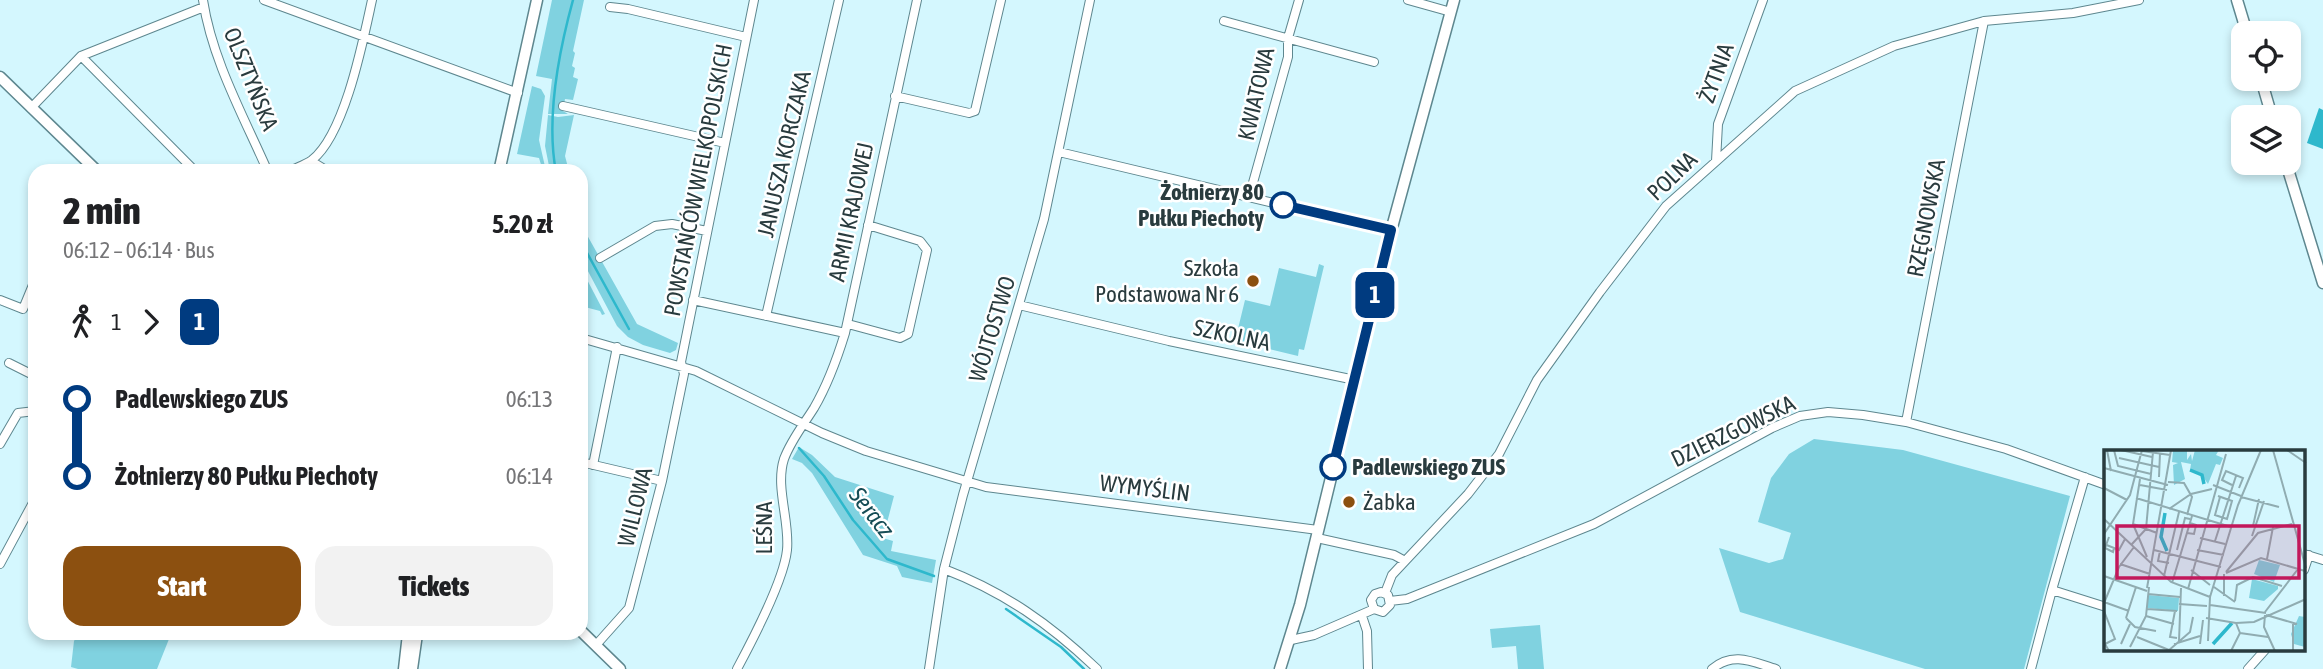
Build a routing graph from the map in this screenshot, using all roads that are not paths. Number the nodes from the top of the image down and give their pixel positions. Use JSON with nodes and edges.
{"nodes":[{"id":1,"x":264,"y":0,"type":"edge"},
{"id":2,"x":372,"y":0,"type":"edge"},
{"id":3,"x":537,"y":0,"type":"edge"},
{"id":4,"x":754,"y":0,"type":"edge"},
{"id":5,"x":839,"y":0,"type":"edge"},
{"id":6,"x":917,"y":0,"type":"edge"},
{"id":7,"x":1001,"y":0,"type":"edge"},
{"id":8,"x":1090,"y":0,"type":"edge"},
{"id":9,"x":1299,"y":0,"type":"edge"},
{"id":10,"x":1408,"y":0,"type":"edge"},
{"id":11,"x":1454,"y":0,"type":"edge"},
{"id":12,"x":1763,"y":0,"type":"edge"},
{"id":13,"x":2139,"y":0,"type":"edge"},
{"id":14,"x":2237,"y":0,"type":"edge"},
{"id":15,"x":203,"y":4,"type":"edge"},
{"id":16,"x":610,"y":8,"type":"dead end"},
{"id":17,"x":1451,"y":12,"type":"junction"},
{"id":18,"x":1984,"y":21,"type":"junction"},
{"id":19,"x":2243,"y":21,"type":"edge"},
{"id":20,"x":1224,"y":22,"type":"dead end"},
{"id":21,"x":746,"y":37,"type":"junction"},
{"id":22,"x":1288,"y":38,"type":"junction"},
{"id":23,"x":364,"y":39,"type":"junction"},
{"id":24,"x":81,"y":56,"type":"junction"},
{"id":25,"x":1374,"y":62,"type":"dead end"},
{"id":26,"x":0,"y":77,"type":"edge"},
{"id":27,"x":518,"y":93,"type":"junction"},
{"id":28,"x":895,"y":96,"type":"junction"},
{"id":29,"x":563,"y":106,"type":"dead end"},
{"id":30,"x":32,"y":108,"type":"junction"},
{"id":31,"x":725,"y":143,"type":"junction"},
{"id":32,"x":1059,"y":152,"type":"junction"},
{"id":33,"x":311,"y":160,"type":"junction"},
{"id":34,"x":1716,"y":161,"type":"junction"},
{"id":35,"x":90,"y":164,"type":"edge"},
{"id":36,"x":188,"y":164,"type":"edge"},
{"id":37,"x":264,"y":164,"type":"edge"},
{"id":38,"x":303,"y":164,"type":"edge"},
{"id":39,"x":317,"y":164,"type":"edge"},
{"id":40,"x":501,"y":164,"type":"edge"},
{"id":41,"x":2290,"y":175,"type":"edge"},
{"id":42,"x":1249,"y":197,"type":"junction"},
{"id":43,"x":868,"y":225,"type":"junction"},
{"id":44,"x":1391,"y":230,"type":"junction"},
{"id":45,"x":707,"y":231,"type":"junction"},
{"id":46,"x":600,"y":258,"type":"dead end"},
{"id":47,"x":2323,"y":283,"type":"edge"},
{"id":48,"x":28,"y":297,"type":"edge"},
{"id":49,"x":0,"y":300,"type":"edge"},
{"id":50,"x":693,"y":300,"type":"junction"},
{"id":51,"x":1019,"y":305,"type":"junction"},
{"id":52,"x":765,"y":316,"type":"junction"},
{"id":53,"x":846,"y":329,"type":"junction"},
{"id":54,"x":588,"y":340,"type":"edge"},
{"id":55,"x":617,"y":347,"type":"junction"},
{"id":56,"x":9,"y":363,"type":"dead end"},
{"id":57,"x":684,"y":366,"type":"junction"},
{"id":58,"x":28,"y":372,"type":"edge"},
{"id":59,"x":1355,"y":380,"type":"junction"},
{"id":60,"x":28,"y":412,"type":"edge"},
{"id":61,"x":1906,"y":422,"type":"junction"},
{"id":62,"x":802,"y":424,"type":"junction"},
{"id":63,"x":0,"y":444,"type":"edge"},
{"id":64,"x":588,"y":464,"type":"edge"},
{"id":65,"x":593,"y":465,"type":"junction"},
{"id":66,"x":2085,"y":477,"type":"junction"},
{"id":67,"x":662,"y":481,"type":"junction"},
{"id":68,"x":967,"y":482,"type":"junction"},
{"id":69,"x":2104,"y":484,"type":"edge"},
{"id":70,"x":28,"y":512,"type":"edge"},
{"id":71,"x":1318,"y":534,"type":"junction"},
{"id":72,"x":2306,"y":555,"type":"edge"},
{"id":73,"x":2323,"y":561,"type":"edge"},
{"id":74,"x":1405,"y":562,"type":"junction"},
{"id":75,"x":0,"y":564,"type":"edge"},
{"id":76,"x":944,"y":569,"type":"junction"},
{"id":77,"x":2052,"y":590,"type":"junction"},
{"id":78,"x":1385,"y":593,"type":"junction"},
{"id":79,"x":1390,"y":601,"type":"junction"},
{"id":80,"x":2104,"y":606,"type":"edge"},
{"id":81,"x":1374,"y":609,"type":"junction"},
{"id":82,"x":1362,"y":616,"type":"junction"},
{"id":83,"x":588,"y":638,"type":"edge"},
{"id":84,"x":1291,"y":639,"type":"junction"},
{"id":85,"x":407,"y":640,"type":"edge"},
{"id":86,"x":416,"y":640,"type":"edge"},
{"id":87,"x":596,"y":645,"type":"junction"},
{"id":88,"x":2262,"y":652,"type":"edge"},
{"id":89,"x":404,"y":669,"type":"edge"},
{"id":90,"x":412,"y":669,"type":"edge"},
{"id":91,"x":621,"y":669,"type":"edge"},
{"id":92,"x":737,"y":669,"type":"edge"},
{"id":93,"x":929,"y":669,"type":"edge"},
{"id":94,"x":1097,"y":669,"type":"edge"},
{"id":95,"x":1280,"y":669,"type":"edge"},
{"id":96,"x":1368,"y":669,"type":"edge"},
{"id":97,"x":1712,"y":669,"type":"edge"},
{"id":98,"x":1776,"y":669,"type":"edge"},
{"id":99,"x":2031,"y":669,"type":"edge"},
{"id":100,"x":2248,"y":669,"type":"edge"}],
"edges":[{"from":1,"to":23,"type":"street"},
{"from":2,"to":23,"type":"street"},
{"from":3,"to":27,"type":"street"},
{"from":4,"to":21,"type":"street","name":"POWSTAŃCÓW WIELKOPOLSKICH"},
{"from":5,"to":52,"type":"street","name":"JANUSZA KORCZAKA"},
{"from":6,"to":28,"type":"street","name":"ARMII KRAJOWEJ"},
{"from":7,"to":28,"type":"street"},
{"from":8,"to":32,"type":"street","name":"WÓJTOSTWO"},
{"from":9,"to":22,"type":"street","name":"KWIATOWA"},
{"from":10,"to":17,"type":"street"},
{"from":11,"to":17,"type":"street"},
{"from":12,"to":34,"type":"street","name":"ŻYTNIA"},
{"from":13,"to":18,"type":"street","name":"POLNA"},
{"from":14,"to":19,"type":"street"},
{"from":15,"to":24,"type":"street"},
{"from":15,"to":37,"type":"street","name":"OLSZTYŃSKA"},
{"from":16,"to":21,"type":"street"},
{"from":17,"to":44,"type":"street"},
{"from":18,"to":34,"type":"street","name":"POLNA"},
{"from":18,"to":61,"type":"street","name":"RZĘGNOWSKA"},
{"from":20,"to":22,"type":"street"},
{"from":21,"to":31,"type":"street","name":"POWSTAŃCÓW WIELKOPOLSKICH"},
{"from":22,"to":25,"type":"street"},
{"from":22,"to":42,"type":"street","name":"KWIATOWA"},
{"from":23,"to":27,"type":"street"},
{"from":23,"to":33,"type":"street"},
{"from":24,"to":30,"type":"street"},
{"from":24,"to":36,"type":"street"},
{"from":26,"to":30,"type":"street"},
{"from":27,"to":40,"type":"street"},
{"from":28,"to":43,"type":"street","name":"ARMII KRAJOWEJ"},
{"from":29,"to":31,"type":"street"},
{"from":30,"to":35,"type":"street"},
{"from":31,"to":45,"type":"street","name":"POWSTAŃCÓW WIELKOPOLSKICH"},
{"from":32,"to":42,"type":"street"},
{"from":32,"to":51,"type":"street","name":"WÓJTOSTWO"},
{"from":33,"to":38,"type":"street"},
{"from":33,"to":39,"type":"street"},
{"from":34,"to":74,"type":"street","name":"POLNA"},
{"from":41,"to":47,"type":"street"},
{"from":42,"to":44,"type":"street"},
{"from":43,"to":53,"type":"street","name":"ARMII KRAJOWEJ"},
{"from":43,"to":53,"type":"street"},
{"from":44,"to":59,"type":"street"},
{"from":45,"to":46,"type":"street"},
{"from":45,"to":50,"type":"street","name":"POWSTAŃCÓW WIELKOPOLSKICH"},
{"from":48,"to":49,"type":"street"},
{"from":50,"to":52,"type":"street"},
{"from":50,"to":57,"type":"street","name":"POWSTAŃCÓW WIELKOPOLSKICH"},
{"from":51,"to":59,"type":"street","name":"SZKOLNA"},
{"from":51,"to":68,"type":"street","name":"WÓJTOSTWO"},
{"from":52,"to":53,"type":"street"},
{"from":53,"to":62,"type":"street","name":"ARMII KRAJOWEJ"},
{"from":54,"to":55,"type":"street","name":"WYMYŚLIN"},
{"from":55,"to":57,"type":"street","name":"WYMYŚLIN"},
{"from":55,"to":65,"type":"street"},
{"from":56,"to":58,"type":"street"},
{"from":57,"to":62,"type":"street","name":"WYMYŚLIN"},
{"from":57,"to":67,"type":"street","name":"WILLOWA"},
{"from":59,"to":71,"type":"street"},
{"from":60,"to":63,"type":"street"},
{"from":61,"to":66,"type":"street","name":"DZIERZGOWSKA"},
{"from":61,"to":79,"type":"street","name":"DZIERZGOWSKA"},
{"from":62,"to":68,"type":"street","name":"WYMYŚLIN"},
{"from":62,"to":92,"type":"street","name":"LEŚNA"},
{"from":64,"to":65,"type":"street"},
{"from":65,"to":67,"type":"street"},
{"from":66,"to":69,"type":"street","name":"DZIERZGOWSKA"},
{"from":66,"to":77,"type":"street"},
{"from":67,"to":87,"type":"street","name":"WILLOWA"},
{"from":68,"to":71,"type":"street","name":"WYMYŚLIN"},
{"from":68,"to":76,"type":"street","name":"WÓJTOSTWO"},
{"from":70,"to":75,"type":"street"},
{"from":71,"to":74,"type":"street","name":"WYMYŚLIN"},
{"from":71,"to":84,"type":"street"},
{"from":72,"to":73,"type":"street"},
{"from":74,"to":78,"type":"street","name":"POLNA"},
{"from":76,"to":93,"type":"street","name":"WÓJTOSTWO"},
{"from":76,"to":94,"type":"street"},
{"from":77,"to":80,"type":"street"},
{"from":77,"to":99,"type":"street"},
{"from":78,"to":79,"type":"street"},
{"from":78,"to":81,"type":"street","name":"DZIERZGOWSKA"},
{"from":79,"to":81,"type":"street","name":"DZIERZGOWSKA"},
{"from":81,"to":82,"type":"street","name":"DZIERZGOWSKA"},
{"from":82,"to":84,"type":"street","name":"DZIERZGOWSKA"},
{"from":82,"to":96,"type":"street"},
{"from":83,"to":87,"type":"street"},
{"from":84,"to":95,"type":"street"},
{"from":85,"to":89,"type":"street"},
{"from":86,"to":90,"type":"street"},
{"from":87,"to":91,"type":"street"},
{"from":88,"to":100,"type":"street"},
{"from":97,"to":98,"type":"street"}]}
